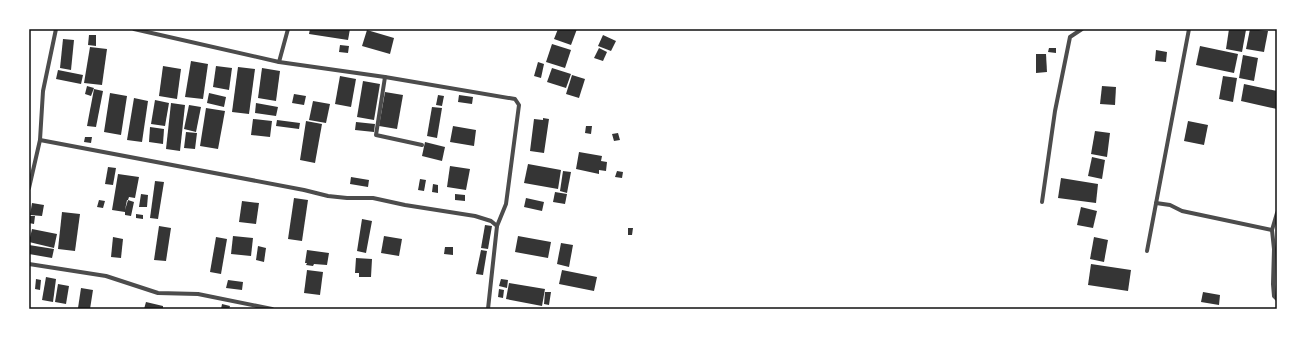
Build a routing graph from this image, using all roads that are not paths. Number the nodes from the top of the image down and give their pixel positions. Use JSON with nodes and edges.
{"nodes":[{"id":1,"x":56,"y":29,"type":"edge"},
{"id":2,"x":134,"y":29,"type":"edge"},
{"id":3,"x":288,"y":29,"type":"edge"},
{"id":4,"x":1082,"y":29,"type":"edge"},
{"id":5,"x":1189,"y":29,"type":"edge"},
{"id":6,"x":279,"y":62,"type":"junction"},
{"id":7,"x":385,"y":77,"type":"junction"},
{"id":8,"x":40,"y":140,"type":"junction"},
{"id":9,"x":422,"y":145,"type":"dead end"},
{"id":10,"x":29,"y":188,"type":"edge"},
{"id":11,"x":1042,"y":202,"type":"dead end"},
{"id":12,"x":1156,"y":203,"type":"junction"},
{"id":13,"x":1277,"y":213,"type":"edge"},
{"id":14,"x":497,"y":226,"type":"junction"},
{"id":15,"x":1272,"y":230,"type":"junction"},
{"id":16,"x":1147,"y":251,"type":"dead end"},
{"id":17,"x":29,"y":264,"type":"edge"},
{"id":18,"x":1277,"y":299,"type":"edge"},
{"id":19,"x":272,"y":309,"type":"edge"},
{"id":20,"x":488,"y":309,"type":"edge"}],
"edges":[{"from":1,"to":8,"type":"street"},
{"from":2,"to":6,"type":"street"},
{"from":3,"to":6,"type":"street"},
{"from":4,"to":11,"type":"street"},
{"from":5,"to":12,"type":"street"},
{"from":6,"to":7,"type":"street"},
{"from":7,"to":9,"type":"street"},
{"from":7,"to":14,"type":"street"},
{"from":8,"to":10,"type":"street"},
{"from":8,"to":14,"type":"street"},
{"from":12,"to":15,"type":"street"},
{"from":12,"to":16,"type":"street"},
{"from":13,"to":15,"type":"street"},
{"from":14,"to":20,"type":"street"},
{"from":15,"to":18,"type":"street"},
{"from":17,"to":19,"type":"street"}]}
